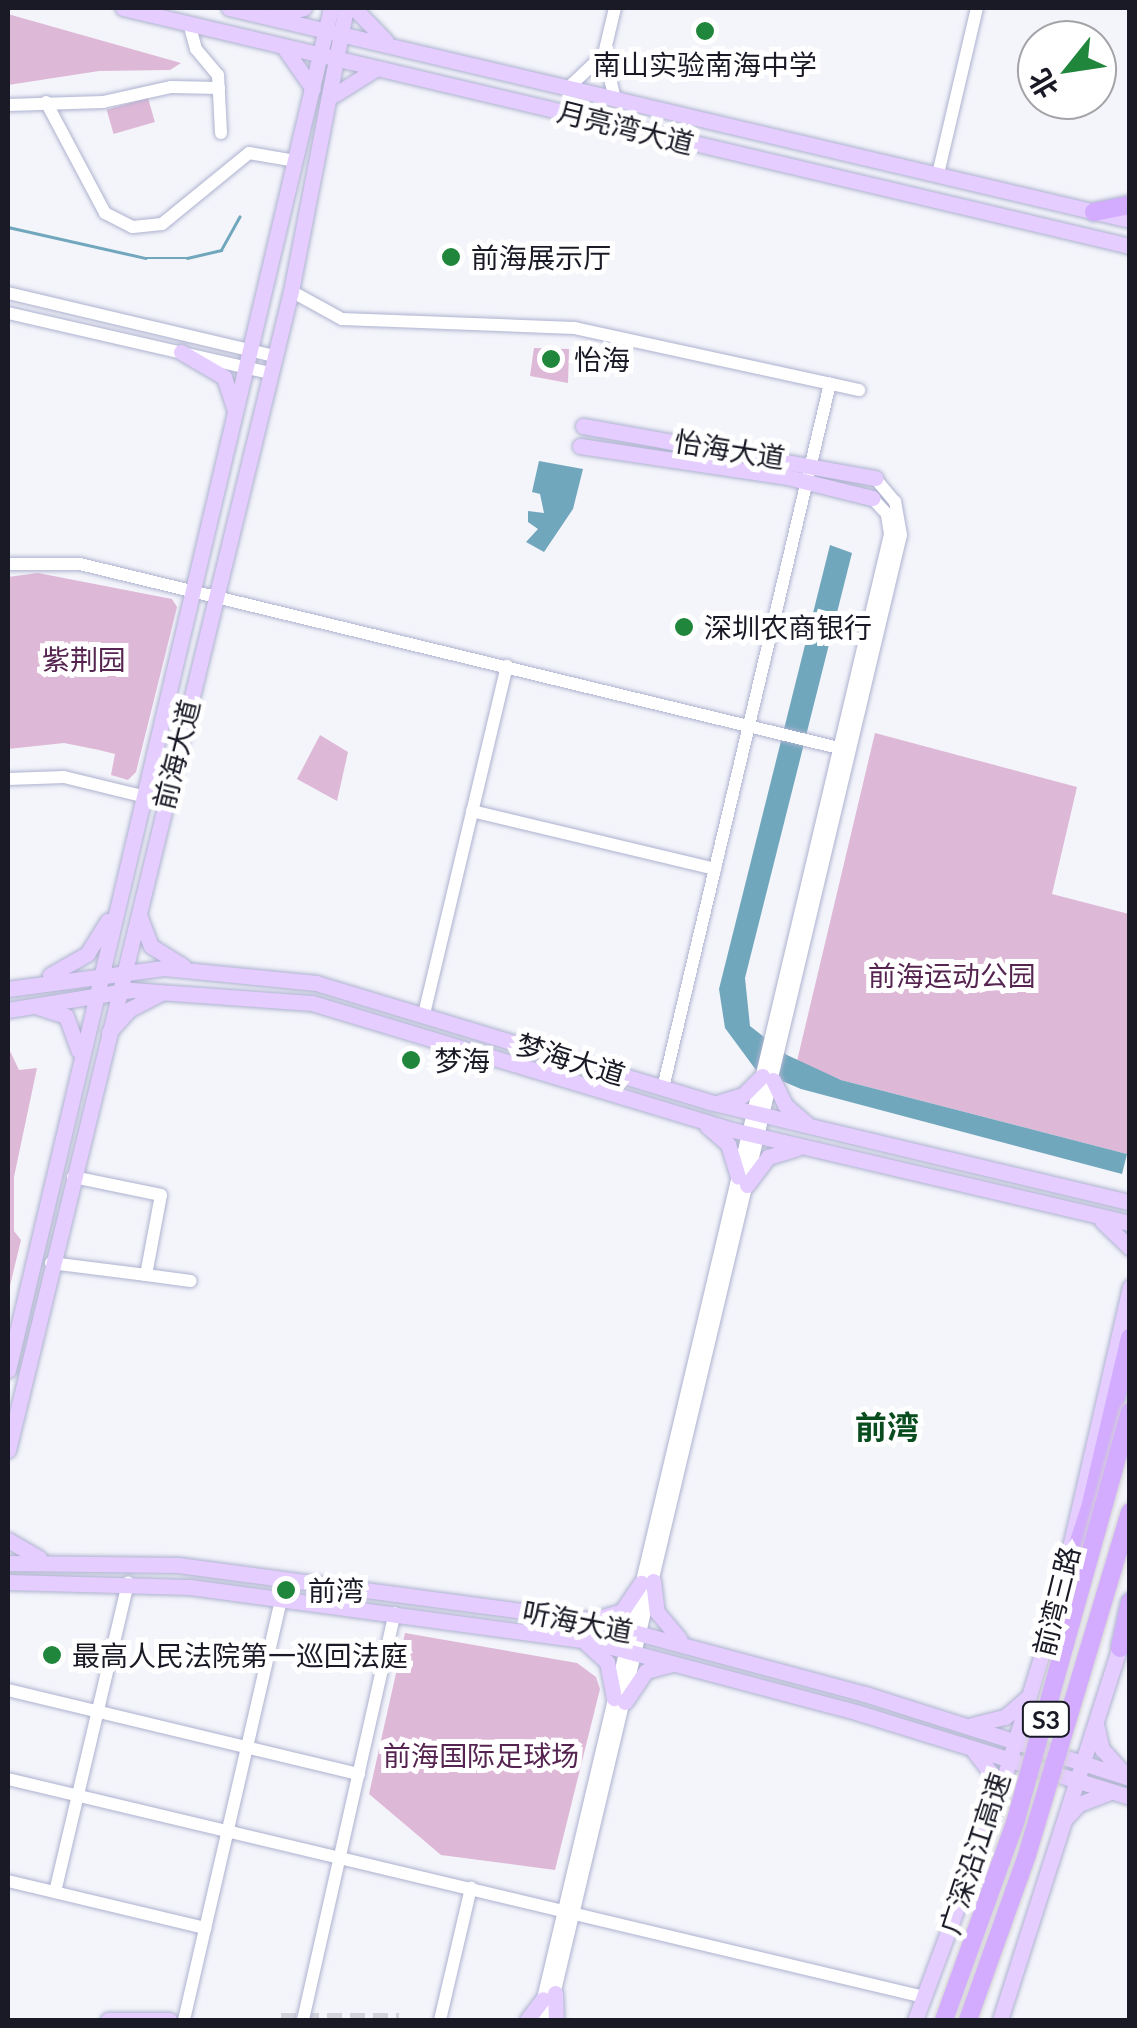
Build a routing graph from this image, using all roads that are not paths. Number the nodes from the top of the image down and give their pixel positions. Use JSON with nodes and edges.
{"nodes":[{"id":1,"x":122,"y":8,"type":"edge"},
{"id":2,"x":229,"y":8,"type":"edge"},
{"id":3,"x":304,"y":8,"type":"edge"},
{"id":4,"x":331,"y":8,"type":"edge"},
{"id":5,"x":346,"y":8,"type":"edge"},
{"id":6,"x":354,"y":8,"type":"edge"},
{"id":7,"x":614,"y":8,"type":"edge"},
{"id":8,"x":977,"y":8,"type":"edge"},
{"id":9,"x":268,"y":17,"type":"junction"},
{"id":10,"x":189,"y":23,"type":"junction"},
{"id":11,"x":326,"y":30,"type":"junction"},
{"id":12,"x":344,"y":35,"type":"junction"},
{"id":13,"x":280,"y":44,"type":"junction"},
{"id":14,"x":397,"y":48,"type":"junction"},
{"id":15,"x":322,"y":54,"type":"junction"},
{"id":16,"x":604,"y":54,"type":"junction"},
{"id":17,"x":340,"y":58,"type":"junction"},
{"id":18,"x":381,"y":67,"type":"junction"},
{"id":19,"x":220,"y":88,"type":"junction"},
{"id":20,"x":568,"y":88,"type":"junction"},
{"id":21,"x":314,"y":89,"type":"junction"},
{"id":22,"x":332,"y":98,"type":"junction"},
{"id":23,"x":616,"y":99,"type":"junction"},
{"id":24,"x":46,"y":102,"type":"junction"},
{"id":25,"x":8,"y":106,"type":"edge"},
{"id":26,"x":221,"y":133,"type":"dead end"},
{"id":27,"x":296,"y":161,"type":"junction"},
{"id":28,"x":938,"y":174,"type":"junction"},
{"id":29,"x":1130,"y":206,"type":"edge"},
{"id":30,"x":1094,"y":212,"type":"junction"},
{"id":31,"x":1130,"y":220,"type":"edge"},
{"id":32,"x":1130,"y":246,"type":"edge"},
{"id":33,"x":291,"y":291,"type":"junction"},
{"id":34,"x":8,"y":294,"type":"edge"},
{"id":35,"x":8,"y":313,"type":"edge"},
{"id":36,"x":180,"y":352,"type":"junction"},
{"id":37,"x":274,"y":356,"type":"junction"},
{"id":38,"x":250,"y":359,"type":"junction"},
{"id":39,"x":269,"y":373,"type":"junction"},
{"id":40,"x":830,"y":384,"type":"junction"},
{"id":41,"x":860,"y":390,"type":"dead end"},
{"id":42,"x":235,"y":426,"type":"junction"},
{"id":43,"x":583,"y":426,"type":"dead end"},
{"id":44,"x":580,"y":446,"type":"dead end"},
{"id":45,"x":812,"y":463,"type":"junction"},
{"id":46,"x":876,"y":478,"type":"joint"},
{"id":47,"x":807,"y":481,"type":"junction"},
{"id":48,"x":872,"y":498,"type":"joint"},
{"id":49,"x":895,"y":535,"type":"junction"},
{"id":50,"x":8,"y":564,"type":"edge"},
{"id":51,"x":196,"y":592,"type":"junction"},
{"id":52,"x":215,"y":596,"type":"junction"},
{"id":53,"x":508,"y":666,"type":"junction"},
{"id":54,"x":749,"y":726,"type":"junction"},
{"id":55,"x":845,"y":749,"type":"junction"},
{"id":56,"x":8,"y":779,"type":"edge"},
{"id":57,"x":146,"y":797,"type":"junction"},
{"id":58,"x":472,"y":811,"type":"junction"},
{"id":59,"x":715,"y":869,"type":"junction"},
{"id":60,"x":119,"y":900,"type":"junction"},
{"id":61,"x":138,"y":903,"type":"junction"},
{"id":62,"x":186,"y":968,"type":"junction"},
{"id":63,"x":122,"y":970,"type":"junction"},
{"id":64,"x":102,"y":973,"type":"junction"},
{"id":65,"x":31,"y":984,"type":"junction"},
{"id":66,"x":8,"y":989,"type":"edge"},
{"id":67,"x":170,"y":990,"type":"junction"},
{"id":68,"x":116,"y":992,"type":"junction"},
{"id":69,"x":96,"y":994,"type":"junction"},
{"id":70,"x":11,"y":1009,"type":"edge"},
{"id":71,"x":424,"y":1014,"type":"junction"},
{"id":72,"x":102,"y":1049,"type":"junction"},
{"id":73,"x":80,"y":1058,"type":"junction"},
{"id":74,"x":767,"y":1078,"type":"junction"},
{"id":75,"x":663,"y":1088,"type":"junction"},
{"id":76,"x":710,"y":1102,"type":"junction"},
{"id":77,"x":758,"y":1114,"type":"junction"},
{"id":78,"x":695,"y":1120,"type":"junction"},
{"id":79,"x":820,"y":1130,"type":"junction"},
{"id":80,"x":753,"y":1135,"type":"junction"},
{"id":81,"x":804,"y":1147,"type":"junction"},
{"id":82,"x":73,"y":1177,"type":"junction"},
{"id":83,"x":743,"y":1181,"type":"junction"},
{"id":84,"x":1130,"y":1191,"type":"edge"},
{"id":85,"x":1098,"y":1195,"type":"junction"},
{"id":86,"x":1130,"y":1202,"type":"edge"},
{"id":87,"x":1075,"y":1210,"type":"junction"},
{"id":88,"x":1130,"y":1223,"type":"edge"},
{"id":89,"x":1130,"y":1248,"type":"edge"},
{"id":90,"x":51,"y":1263,"type":"junction"},
{"id":91,"x":146,"y":1275,"type":"junction"},
{"id":92,"x":192,"y":1280,"type":"dead end"},
{"id":93,"x":1130,"y":1287,"type":"edge"},
{"id":94,"x":1130,"y":1338,"type":"edge"},
{"id":95,"x":8,"y":1370,"type":"edge"},
{"id":96,"x":1130,"y":1412,"type":"edge"},
{"id":97,"x":8,"y":1450,"type":"edge"},
{"id":98,"x":1130,"y":1512,"type":"edge"},
{"id":99,"x":8,"y":1540,"type":"edge"},
{"id":100,"x":47,"y":1561,"type":"junction"},
{"id":101,"x":8,"y":1563,"type":"edge"},
{"id":102,"x":8,"y":1582,"type":"edge"},
{"id":103,"x":32,"y":1582,"type":"junction"},
{"id":104,"x":128,"y":1582,"type":"junction"},
{"id":105,"x":647,"y":1582,"type":"junction"},
{"id":106,"x":8,"y":1592,"type":"edge"},
{"id":107,"x":281,"y":1598,"type":"junction"},
{"id":108,"x":1130,"y":1602,"type":"edge"},
{"id":109,"x":395,"y":1613,"type":"junction"},
{"id":110,"x":1130,"y":1614,"type":"edge"},
{"id":111,"x":585,"y":1620,"type":"junction"},
{"id":112,"x":1052,"y":1626,"type":"junction"},
{"id":113,"x":636,"y":1631,"type":"junction"},
{"id":114,"x":579,"y":1639,"type":"junction"},
{"id":115,"x":687,"y":1644,"type":"junction"},
{"id":116,"x":1120,"y":1648,"type":"junction"},
{"id":117,"x":631,"y":1650,"type":"junction"},
{"id":118,"x":680,"y":1664,"type":"junction"},
{"id":119,"x":8,"y":1690,"type":"edge"},
{"id":120,"x":1033,"y":1690,"type":"junction"},
{"id":121,"x":619,"y":1700,"type":"junction"},
{"id":122,"x":98,"y":1711,"type":"junction"},
{"id":123,"x":1096,"y":1716,"type":"junction"},
{"id":124,"x":968,"y":1726,"type":"junction"},
{"id":125,"x":1016,"y":1742,"type":"junction"},
{"id":126,"x":965,"y":1746,"type":"junction"},
{"id":127,"x":247,"y":1747,"type":"junction"},
{"id":128,"x":1010,"y":1760,"type":"junction"},
{"id":129,"x":1080,"y":1763,"type":"junction"},
{"id":130,"x":359,"y":1774,"type":"junction"},
{"id":131,"x":8,"y":1778,"type":"edge"},
{"id":132,"x":1129,"y":1778,"type":"edge"},
{"id":133,"x":1074,"y":1780,"type":"junction"},
{"id":134,"x":1122,"y":1795,"type":"edge"},
{"id":135,"x":78,"y":1796,"type":"junction"},
{"id":136,"x":996,"y":1801,"type":"junction"},
{"id":137,"x":1062,"y":1822,"type":"junction"},
{"id":138,"x":228,"y":1831,"type":"junction"},
{"id":139,"x":340,"y":1858,"type":"junction"},
{"id":140,"x":8,"y":1881,"type":"edge"},
{"id":141,"x":470,"y":1888,"type":"junction"},
{"id":142,"x":56,"y":1892,"type":"junction"},
{"id":143,"x":569,"y":1911,"type":"junction"},
{"id":144,"x":205,"y":1928,"type":"junction"},
{"id":145,"x":549,"y":1996,"type":"junction"},
{"id":146,"x":924,"y":1997,"type":"junction"},
{"id":147,"x":108,"y":2020,"type":"edge"},
{"id":148,"x":169,"y":2020,"type":"edge"},
{"id":149,"x":184,"y":2020,"type":"edge"},
{"id":150,"x":303,"y":2020,"type":"edge"},
{"id":151,"x":440,"y":2020,"type":"edge"},
{"id":152,"x":527,"y":2020,"type":"edge"},
{"id":153,"x":538,"y":2020,"type":"edge"},
{"id":154,"x":548,"y":2020,"type":"edge"},
{"id":155,"x":556,"y":2020,"type":"edge"},
{"id":156,"x":916,"y":2020,"type":"edge"},
{"id":157,"x":944,"y":2020,"type":"edge"},
{"id":158,"x":968,"y":2020,"type":"edge"},
{"id":159,"x":1000,"y":2020,"type":"edge"}],
"edges":[{"from":1,"to":10,"type":"main road","name":"月亮湾大道"},
{"from":2,"to":9,"type":"main road","name":"月亮湾大道"},
{"from":3,"to":9,"type":"main road"},
{"from":4,"to":11,"type":"main road","name":"前海大道"},
{"from":5,"to":12,"type":"main road","name":"前海大道"},
{"from":6,"to":14,"type":"main road"},
{"from":7,"to":16,"type":"street"},
{"from":8,"to":28,"type":"street"},
{"from":9,"to":11,"type":"main road","name":"月亮湾大道"},
{"from":10,"to":13,"type":"main road","name":"月亮湾大道"},
{"from":10,"to":19,"type":"street"},
{"from":11,"to":12,"type":"main road","name":"月亮湾大道"},
{"from":11,"to":15,"type":"main road","name":"前海大道"},
{"from":12,"to":14,"type":"main road","name":"月亮湾大道"},
{"from":12,"to":17,"type":"main road","name":"前海大道"},
{"from":13,"to":15,"type":"main road","name":"月亮湾大道"},
{"from":13,"to":21,"type":"main road"},
{"from":14,"to":20,"type":"main road","name":"月亮湾大道"},
{"from":15,"to":17,"type":"main road","name":"月亮湾大道"},
{"from":15,"to":21,"type":"main road","name":"前海大道"},
{"from":16,"to":20,"type":"street"},
{"from":16,"to":23,"type":"street"},
{"from":17,"to":18,"type":"main road","name":"月亮湾大道"},
{"from":17,"to":22,"type":"main road","name":"前海大道"},
{"from":18,"to":22,"type":"main road"},
{"from":18,"to":32,"type":"main road","name":"月亮湾大道"},
{"from":19,"to":24,"type":"street"},
{"from":19,"to":26,"type":"street"},
{"from":20,"to":23,"type":"main road","name":"月亮湾大道"},
{"from":21,"to":27,"type":"main road","name":"前海大道"},
{"from":22,"to":33,"type":"main road","name":"前海大道"},
{"from":23,"to":28,"type":"main road","name":"月亮湾大道"},
{"from":24,"to":25,"type":"street"},
{"from":24,"to":27,"type":"street"},
{"from":27,"to":38,"type":"main road","name":"前海大道"},
{"from":28,"to":30,"type":"main road","name":"月亮湾大道"},
{"from":29,"to":30,"type":"highway"},
{"from":30,"to":31,"type":"main road","name":"月亮湾大道"},
{"from":33,"to":37,"type":"main road","name":"前海大道"},
{"from":33,"to":40,"type":"street"},
{"from":34,"to":38,"type":"street"},
{"from":35,"to":36,"type":"street"},
{"from":36,"to":38,"type":"street"},
{"from":36,"to":42,"type":"main road"},
{"from":37,"to":38,"type":"street"},
{"from":37,"to":39,"type":"main road","name":"前海大道"},
{"from":38,"to":39,"type":"street"},
{"from":38,"to":42,"type":"main road","name":"前海大道"},
{"from":39,"to":52,"type":"main road","name":"前海大道"},
{"from":40,"to":41,"type":"street"},
{"from":40,"to":45,"type":"street"},
{"from":42,"to":51,"type":"main road","name":"前海大道"},
{"from":43,"to":45,"type":"main road","name":"怡海大道"},
{"from":44,"to":47,"type":"main road","name":"怡海大道"},
{"from":45,"to":46,"type":"main road","name":"怡海大道"},
{"from":45,"to":47,"type":"street"},
{"from":46,"to":49,"type":"street"},
{"from":47,"to":48,"type":"main road","name":"怡海大道"},
{"from":47,"to":54,"type":"street"},
{"from":48,"to":49,"type":"street"},
{"from":49,"to":55,"type":"street"},
{"from":50,"to":51,"type":"street"},
{"from":51,"to":52,"type":"street"},
{"from":51,"to":57,"type":"main road","name":"前海大道"},
{"from":52,"to":53,"type":"street"},
{"from":52,"to":61,"type":"main road","name":"前海大道"},
{"from":53,"to":54,"type":"street"},
{"from":53,"to":58,"type":"street"},
{"from":54,"to":55,"type":"street"},
{"from":54,"to":59,"type":"street"},
{"from":55,"to":74,"type":"street"},
{"from":56,"to":57,"type":"street"},
{"from":57,"to":60,"type":"main road","name":"前海大道"},
{"from":58,"to":59,"type":"street"},
{"from":58,"to":71,"type":"street"},
{"from":59,"to":75,"type":"street"},
{"from":60,"to":64,"type":"main road","name":"前海大道"},
{"from":60,"to":65,"type":"main road"},
{"from":61,"to":62,"type":"main road"},
{"from":61,"to":63,"type":"main road","name":"前海大道"},
{"from":62,"to":63,"type":"main road","name":"梦海大道"},
{"from":62,"to":71,"type":"main road","name":"梦海大道"},
{"from":63,"to":64,"type":"main road","name":"梦海大道"},
{"from":63,"to":68,"type":"main road","name":"前海大道"},
{"from":64,"to":65,"type":"main road","name":"梦海大道"},
{"from":64,"to":69,"type":"main road","name":"前海大道"},
{"from":65,"to":66,"type":"main road","name":"梦海大道"},
{"from":67,"to":68,"type":"main road","name":"梦海大道"},
{"from":67,"to":72,"type":"main road"},
{"from":67,"to":78,"type":"main road","name":"梦海大道"},
{"from":68,"to":69,"type":"main road","name":"梦海大道"},
{"from":68,"to":72,"type":"main road","name":"前海大道"},
{"from":69,"to":70,"type":"main road","name":"梦海大道"},
{"from":69,"to":73,"type":"main road","name":"前海大道"},
{"from":70,"to":73,"type":"main road"},
{"from":71,"to":75,"type":"main road","name":"梦海大道"},
{"from":72,"to":82,"type":"main road","name":"前海大道"},
{"from":73,"to":95,"type":"main road","name":"前海大道"},
{"from":74,"to":76,"type":"main road"},
{"from":74,"to":77,"type":"street"},
{"from":74,"to":79,"type":"main road"},
{"from":75,"to":76,"type":"main road","name":"梦海大道"},
{"from":76,"to":77,"type":"main road","name":"梦海大道"},
{"from":77,"to":79,"type":"main road","name":"梦海大道"},
{"from":77,"to":80,"type":"street"},
{"from":78,"to":80,"type":"main road","name":"梦海大道"},
{"from":78,"to":83,"type":"main road"},
{"from":79,"to":85,"type":"main road","name":"梦海大道"},
{"from":80,"to":81,"type":"main road","name":"梦海大道"},
{"from":80,"to":83,"type":"street"},
{"from":81,"to":83,"type":"main road"},
{"from":81,"to":87,"type":"main road","name":"梦海大道"},
{"from":82,"to":90,"type":"main road","name":"前海大道"},
{"from":82,"to":91,"type":"street"},
{"from":83,"to":105,"type":"street"},
{"from":84,"to":85,"type":"main road"},
{"from":85,"to":86,"type":"main road","name":"梦海大道"},
{"from":87,"to":88,"type":"main road","name":"梦海大道"},
{"from":87,"to":89,"type":"main road"},
{"from":90,"to":91,"type":"street"},
{"from":90,"to":97,"type":"main road","name":"前海大道"},
{"from":91,"to":92,"type":"street"},
{"from":93,"to":112,"type":"main road","name":"前湾三路"},
{"from":94,"to":112,"type":"highway"},
{"from":96,"to":157,"type":"highway","name":"广深沿江高速","number":"S3","bridge":true},
{"from":98,"to":158,"type":"highway","name":"广深沿江高速","number":"S3","bridge":true},
{"from":99,"to":100,"type":"main road"},
{"from":100,"to":101,"type":"main road","name":"听海大道"},
{"from":100,"to":111,"type":"main road","name":"听海大道"},
{"from":102,"to":103,"type":"main road","name":"听海大道"},
{"from":103,"to":104,"type":"main road","name":"听海大道"},
{"from":103,"to":106,"type":"main road"},
{"from":104,"to":107,"type":"main road","name":"听海大道"},
{"from":104,"to":122,"type":"street"},
{"from":105,"to":111,"type":"main road"},
{"from":105,"to":113,"type":"street"},
{"from":105,"to":115,"type":"main road"},
{"from":107,"to":109,"type":"main road","name":"听海大道"},
{"from":107,"to":127,"type":"street"},
{"from":108,"to":116,"type":"highway"},
{"from":109,"to":114,"type":"main road","name":"听海大道"},
{"from":109,"to":130,"type":"street"},
{"from":110,"to":116,"type":"main road"},
{"from":111,"to":113,"type":"main road","name":"听海大道"},
{"from":112,"to":120,"type":"main road","name":"前湾三路"},
{"from":113,"to":115,"type":"main road","name":"听海大道"},
{"from":113,"to":117,"type":"street"},
{"from":114,"to":117,"type":"main road","name":"听海大道"},
{"from":114,"to":121,"type":"main road"},
{"from":115,"to":124,"type":"main road","name":"听海大道"},
{"from":116,"to":123,"type":"main road"},
{"from":117,"to":118,"type":"main road","name":"听海大道"},
{"from":117,"to":121,"type":"street"},
{"from":118,"to":121,"type":"main road"},
{"from":118,"to":126,"type":"main road","name":"听海大道"},
{"from":119,"to":122,"type":"street"},
{"from":120,"to":124,"type":"main road"},
{"from":120,"to":125,"type":"main road","name":"前湾三路"},
{"from":121,"to":143,"type":"street"},
{"from":122,"to":127,"type":"street"},
{"from":122,"to":135,"type":"street"},
{"from":123,"to":129,"type":"main road"},
{"from":123,"to":132,"type":"main road"},
{"from":124,"to":125,"type":"main road","name":"听海大道"},
{"from":125,"to":128,"type":"main road","name":"前湾三路"},
{"from":125,"to":129,"type":"main road","name":"听海大道"},
{"from":126,"to":128,"type":"main road","name":"听海大道"},
{"from":126,"to":136,"type":"main road"},
{"from":127,"to":130,"type":"street"},
{"from":127,"to":138,"type":"street"},
{"from":128,"to":133,"type":"main road","name":"听海大道"},
{"from":128,"to":136,"type":"main road","name":"前湾三路"},
{"from":129,"to":132,"type":"main road","name":"听海大道"},
{"from":129,"to":133,"type":"main road"},
{"from":130,"to":139,"type":"street"},
{"from":131,"to":135,"type":"street"},
{"from":133,"to":134,"type":"main road","name":"听海大道"},
{"from":133,"to":137,"type":"main road"},
{"from":134,"to":137,"type":"main road"},
{"from":135,"to":138,"type":"street"},
{"from":135,"to":142,"type":"street"},
{"from":136,"to":146,"type":"main road","name":"前湾三路"},
{"from":137,"to":159,"type":"main road"},
{"from":138,"to":139,"type":"street"},
{"from":138,"to":144,"type":"street"},
{"from":139,"to":141,"type":"street"},
{"from":139,"to":150,"type":"street"},
{"from":140,"to":142,"type":"street"},
{"from":141,"to":143,"type":"street"},
{"from":141,"to":151,"type":"street"},
{"from":142,"to":144,"type":"street"},
{"from":143,"to":145,"type":"street"},
{"from":143,"to":146,"type":"street"},
{"from":144,"to":149,"type":"street"},
{"from":145,"to":152,"type":"main road"},
{"from":145,"to":153,"type":"street"},
{"from":145,"to":154,"type":"street"},
{"from":145,"to":155,"type":"main road"},
{"from":146,"to":156,"type":"main road","name":"前湾三路"},
{"from":147,"to":148,"type":"main road"}]}
